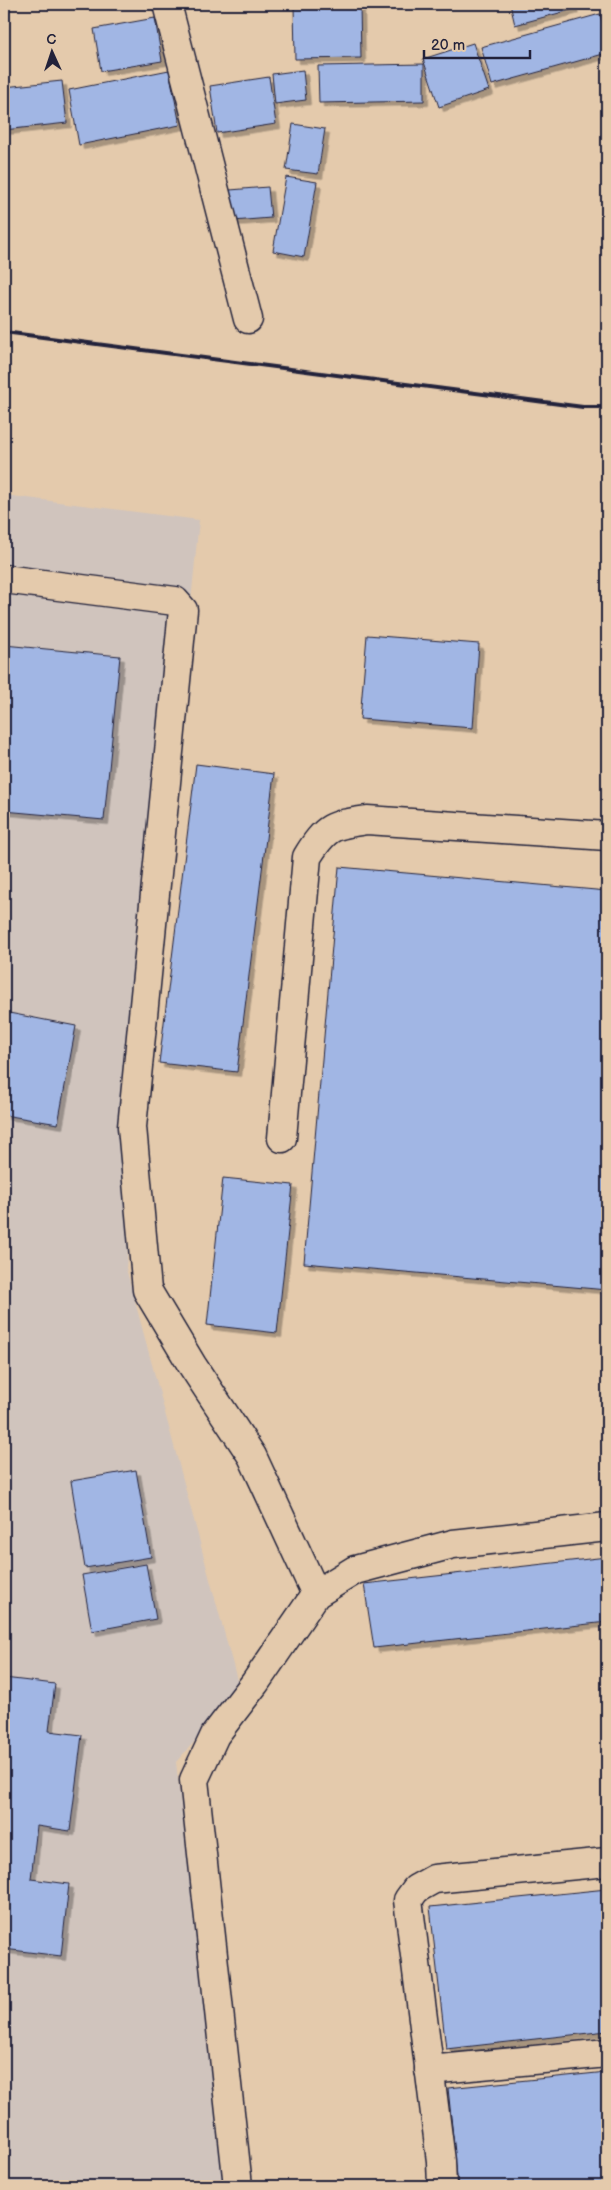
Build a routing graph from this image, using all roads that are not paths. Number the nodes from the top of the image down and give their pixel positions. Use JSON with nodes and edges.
{"nodes":[{"id":1,"x":167,"y":4,"type":"edge"},
{"id":2,"x":248,"y":319,"type":"dead end"},
{"id":3,"x":4,"y":579,"type":"edge"},
{"id":4,"x":607,"y":836,"type":"edge"},
{"id":5,"x":282,"y":1138,"type":"dead end"},
{"id":6,"x":607,"y":1527,"type":"edge"},
{"id":7,"x":316,"y":1594,"type":"junction"},
{"id":8,"x":607,"y":1862,"type":"edge"},
{"id":9,"x":607,"y":2053,"type":"edge"},
{"id":10,"x":429,"y":2070,"type":"junction"},
{"id":11,"x":238,"y":2186,"type":"edge"},
{"id":12,"x":442,"y":2186,"type":"edge"}],
"edges":[{"from":1,"to":2,"type":"street"},
{"from":3,"to":7,"type":"street"},
{"from":4,"to":5,"type":"street"},
{"from":6,"to":7,"type":"street"},
{"from":7,"to":11,"type":"street"},
{"from":8,"to":10,"type":"street"},
{"from":9,"to":10,"type":"street"},
{"from":10,"to":12,"type":"street"}]}
